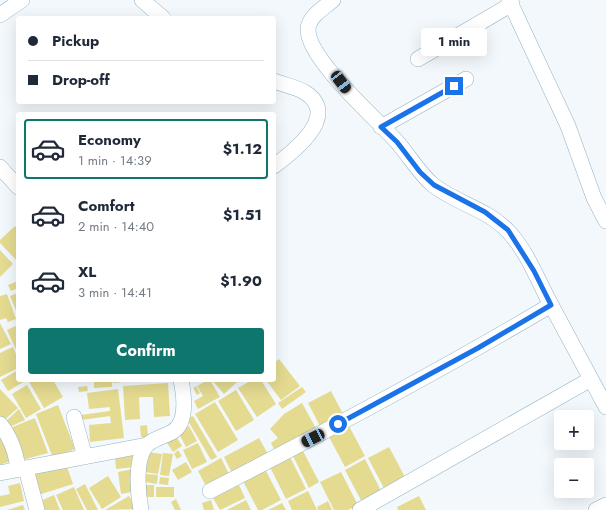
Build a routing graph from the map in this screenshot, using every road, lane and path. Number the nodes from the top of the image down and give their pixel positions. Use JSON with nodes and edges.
{"nodes":[{"id":1,"x":22,"y":0,"type":"edge"},
{"id":2,"x":142,"y":0,"type":"edge"},
{"id":3,"x":333,"y":0,"type":"edge"},
{"id":4,"x":510,"y":2,"type":"edge"},
{"id":5,"x":0,"y":15,"type":"edge"},
{"id":6,"x":161,"y":16,"type":"edge"},
{"id":7,"x":418,"y":59,"type":"dead end"},
{"id":8,"x":466,"y":79,"type":"dead end"},
{"id":9,"x":276,"y":82,"type":"edge"},
{"id":10,"x":381,"y":127,"type":"junction"},
{"id":11,"x":276,"y":164,"type":"edge"},
{"id":12,"x":0,"y":167,"type":"edge"},
{"id":13,"x":16,"y":185,"type":"edge"},
{"id":14,"x":606,"y":221,"type":"edge"},
{"id":15,"x":551,"y":305,"type":"junction"},
{"id":16,"x":591,"y":379,"type":"junction"},
{"id":17,"x":181,"y":382,"type":"edge"},
{"id":18,"x":606,"y":407,"type":"edge"},
{"id":19,"x":74,"y":416,"type":"dead end"},
{"id":20,"x":0,"y":424,"type":"edge"},
{"id":21,"x":147,"y":445,"type":"junction"},
{"id":22,"x":85,"y":456,"type":"junction"},
{"id":23,"x":22,"y":469,"type":"junction"},
{"id":24,"x":0,"y":473,"type":"edge"},
{"id":25,"x":210,"y":492,"type":"dead end"},
{"id":26,"x":606,"y":505,"type":"edge"},
{"id":27,"x":37,"y":510,"type":"edge"},
{"id":28,"x":141,"y":510,"type":"edge"},
{"id":29,"x":360,"y":510,"type":"edge"},
{"id":30,"x":596,"y":510,"type":"edge"}],
"edges":[{"from":1,"to":5,"type":"street"},
{"from":2,"to":6,"type":"street"},
{"from":3,"to":10,"type":"street"},
{"from":4,"to":7,"type":"street"},
{"from":4,"to":14,"type":"street"},
{"from":8,"to":10,"type":"street"},
{"from":9,"to":11,"type":"street"},
{"from":10,"to":15,"type":"street"},
{"from":12,"to":13,"type":"street"},
{"from":15,"to":16,"type":"street"},
{"from":15,"to":25,"type":"street"},
{"from":16,"to":18,"type":"street"},
{"from":16,"to":29,"type":"street"},
{"from":17,"to":21,"type":"street"},
{"from":19,"to":22,"type":"street"},
{"from":20,"to":23,"type":"street"},
{"from":21,"to":22,"type":"street"},
{"from":21,"to":28,"type":"street"},
{"from":22,"to":23,"type":"street"},
{"from":23,"to":24,"type":"street"},
{"from":23,"to":27,"type":"street"},
{"from":26,"to":30,"type":"street"}]}
